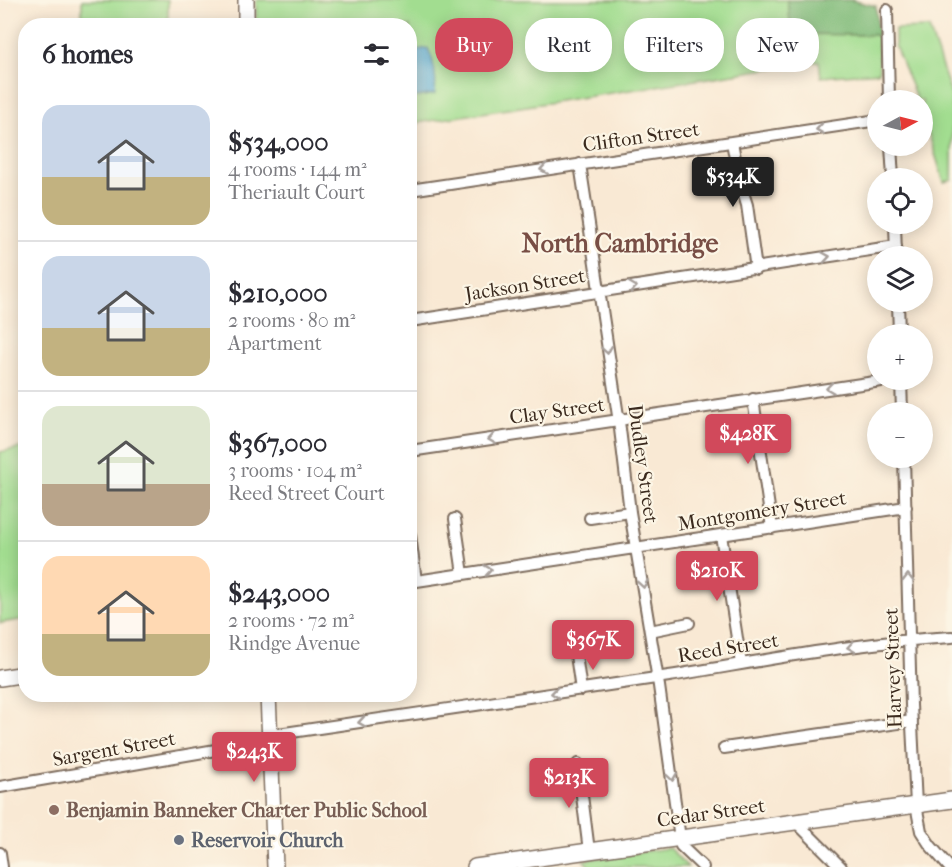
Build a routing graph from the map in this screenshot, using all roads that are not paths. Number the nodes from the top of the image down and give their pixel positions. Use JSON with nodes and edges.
{"nodes":[{"id":1,"x":246,"y":0,"type":"edge"},
{"id":2,"x":887,"y":10,"type":"dead end"},
{"id":3,"x":246,"y":18,"type":"edge"},
{"id":4,"x":890,"y":90,"type":"edge"},
{"id":5,"x":867,"y":122,"type":"edge"},
{"id":6,"x":732,"y":142,"type":"junction"},
{"id":7,"x":580,"y":164,"type":"junction"},
{"id":8,"x":417,"y":189,"type":"edge"},
{"id":9,"x":867,"y":255,"type":"edge"},
{"id":10,"x":756,"y":268,"type":"junction"},
{"id":11,"x":599,"y":292,"type":"junction"},
{"id":12,"x":417,"y":320,"type":"edge"},
{"id":13,"x":867,"y":383,"type":"edge"},
{"id":14,"x":753,"y":399,"type":"junction"},
{"id":15,"x":618,"y":420,"type":"junction"},
{"id":16,"x":417,"y":450,"type":"edge"},
{"id":17,"x":904,"y":468,"type":"edge"},
{"id":18,"x":906,"y":507,"type":"junction"},
{"id":19,"x":630,"y":512,"type":"junction"},
{"id":20,"x":590,"y":518,"type":"dead end"},
{"id":21,"x":455,"y":519,"type":"dead end"},
{"id":22,"x":772,"y":528,"type":"junction"},
{"id":23,"x":722,"y":536,"type":"junction"},
{"id":24,"x":636,"y":549,"type":"junction"},
{"id":25,"x":463,"y":574,"type":"junction"},
{"id":26,"x":417,"y":581,"type":"edge"},
{"id":27,"x":689,"y":623,"type":"dead end"},
{"id":28,"x":650,"y":631,"type":"junction"},
{"id":29,"x":952,"y":637,"type":"edge"},
{"id":30,"x":909,"y":639,"type":"junction"},
{"id":31,"x":576,"y":655,"type":"dead end"},
{"id":32,"x":741,"y":664,"type":"junction"},
{"id":33,"x":18,"y":675,"type":"edge"},
{"id":34,"x":657,"y":677,"type":"junction"},
{"id":35,"x":0,"y":678,"type":"edge"},
{"id":36,"x":581,"y":690,"type":"junction"},
{"id":37,"x":268,"y":702,"type":"edge"},
{"id":38,"x":912,"y":721,"type":"junction"},
{"id":39,"x":269,"y":739,"type":"junction"},
{"id":40,"x":724,"y":748,"type":"dead end"},
{"id":41,"x":578,"y":764,"type":"dead end"},
{"id":42,"x":0,"y":787,"type":"edge"},
{"id":43,"x":952,"y":800,"type":"edge"},
{"id":44,"x":916,"y":805,"type":"junction"},
{"id":45,"x":796,"y":822,"type":"junction"},
{"id":46,"x":680,"y":838,"type":"junction"},
{"id":47,"x":589,"y":851,"type":"junction"},
{"id":48,"x":0,"y":853,"type":"edge"},
{"id":49,"x":510,"y":865,"type":"edge"},
{"id":50,"x":2,"y":867,"type":"edge"},
{"id":51,"x":274,"y":867,"type":"edge"},
{"id":52,"x":475,"y":867,"type":"edge"},
{"id":53,"x":703,"y":867,"type":"edge"},
{"id":54,"x":842,"y":867,"type":"edge"},
{"id":55,"x":949,"y":867,"type":"edge"}],
"edges":[{"from":1,"to":3,"type":"street"},
{"from":2,"to":4,"type":"street"},
{"from":5,"to":6,"type":"street","name":"Clifton Street","one_way":true},
{"from":6,"to":7,"type":"street","name":"Clifton Street"},
{"from":6,"to":10,"type":"street"},
{"from":7,"to":8,"type":"street","name":"Clifton Street","one_way":true},
{"from":7,"to":11,"type":"street","name":"Dudley Street"},
{"from":10,"to":9,"type":"street","name":"Jackson Street","one_way":true},
{"from":11,"to":10,"type":"street","name":"Jackson Street","one_way":true},
{"from":11,"to":12,"type":"street","name":"Jackson Street"},
{"from":11,"to":15,"type":"street","name":"Dudley Street","one_way":true},
{"from":13,"to":14,"type":"street","name":"Clay Street","one_way":true},
{"from":14,"to":15,"type":"street","name":"Clay Street"},
{"from":14,"to":22,"type":"street"},
{"from":15,"to":16,"type":"street","name":"Clay Street","one_way":true},
{"from":15,"to":19,"type":"street","name":"Dudley Street"},
{"from":17,"to":18,"type":"street","name":"Harvey Street"},
{"from":18,"to":22,"type":"street","name":"Montgomery Street"},
{"from":30,"to":18,"type":"street","name":"Harvey Street","one_way":true},
{"from":19,"to":20,"type":"street"},
{"from":19,"to":24,"type":"street","name":"Dudley Street"},
{"from":21,"to":25,"type":"street"},
{"from":22,"to":23,"type":"street","name":"Montgomery Street"},
{"from":23,"to":24,"type":"street","name":"Montgomery Street"},
{"from":23,"to":32,"type":"street"},
{"from":25,"to":24,"type":"street","name":"Montgomery Street","one_way":true},
{"from":24,"to":28,"type":"street","name":"Dudley Street","one_way":true},
{"from":25,"to":26,"type":"street","name":"Montgomery Street"},
{"from":27,"to":28,"type":"street"},
{"from":28,"to":34,"type":"street","name":"Dudley Street"},
{"from":29,"to":30,"type":"street","name":"Reed Street"},
{"from":30,"to":32,"type":"street","name":"Reed Street","one_way":true},
{"from":30,"to":38,"type":"street","name":"Harvey Street"},
{"from":31,"to":36,"type":"street"},
{"from":32,"to":34,"type":"street","name":"Reed Street"},
{"from":33,"to":35,"type":"street"},
{"from":34,"to":36,"type":"street","name":"Reed Street"},
{"from":34,"to":46,"type":"street","name":"Dudley Street","one_way":true},
{"from":36,"to":39,"type":"street","name":"Reed Street","one_way":true},
{"from":37,"to":39,"type":"street"},
{"from":38,"to":40,"type":"street"},
{"from":38,"to":44,"type":"street","name":"Harvey Street"},
{"from":39,"to":42,"type":"street","name":"Sargent Street"},
{"from":39,"to":51,"type":"street"},
{"from":41,"to":47,"type":"street"},
{"from":43,"to":44,"type":"street","name":"Cedar Street"},
{"from":44,"to":45,"type":"street","name":"Cedar Street"},
{"from":44,"to":55,"type":"street","name":"Harvey Street"},
{"from":45,"to":46,"type":"street","name":"Cedar Street"},
{"from":45,"to":54,"type":"street"},
{"from":46,"to":47,"type":"street","name":"Cedar Street"},
{"from":46,"to":53,"type":"street","name":"Dudley Street"},
{"from":47,"to":49,"type":"street","name":"Cedar Street"},
{"from":48,"to":50,"type":"street"},
{"from":49,"to":52,"type":"street","name":"Cedar Street"}]}
